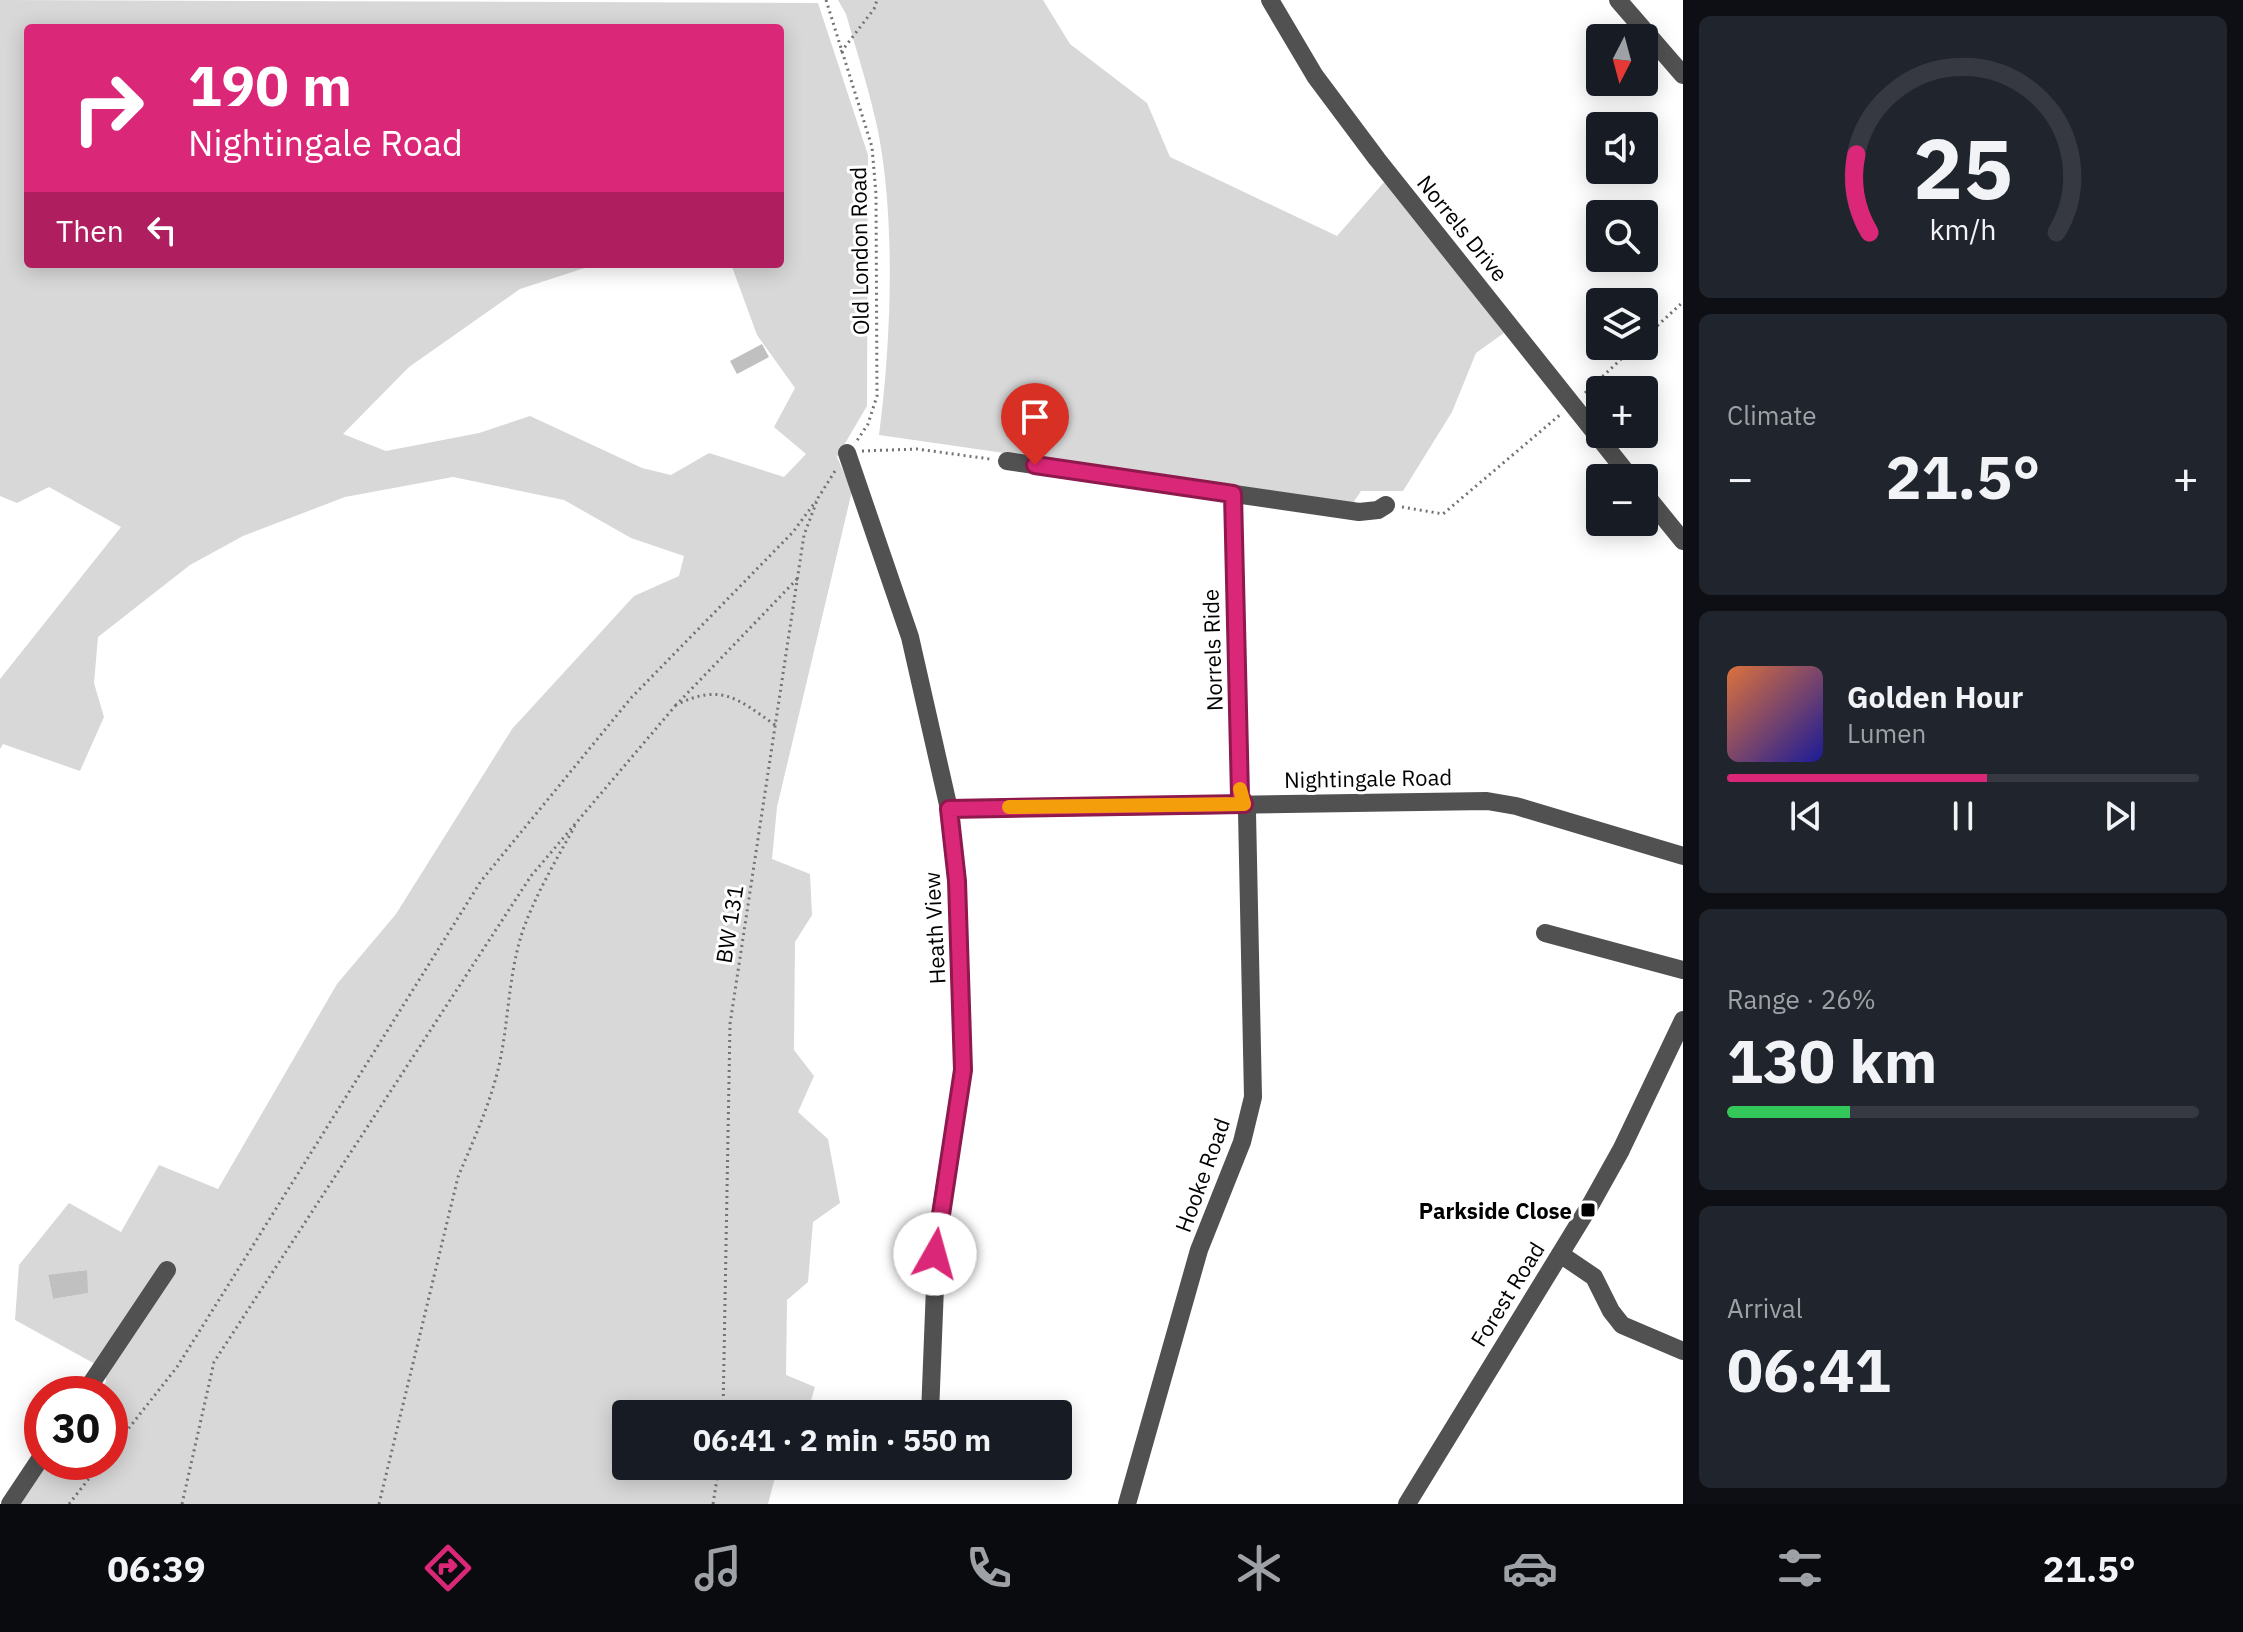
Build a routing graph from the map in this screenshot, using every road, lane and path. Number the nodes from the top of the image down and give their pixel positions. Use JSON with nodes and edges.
{"nodes":[{"id":1,"x":826,"y":0,"type":"edge"},
{"id":2,"x":877,"y":0,"type":"edge"},
{"id":3,"x":1270,"y":0,"type":"edge"},
{"id":4,"x":1618,"y":0,"type":"edge"},
{"id":5,"x":841,"y":52,"type":"junction"},
{"id":6,"x":1683,"y":75,"type":"edge"},
{"id":7,"x":1683,"y":302,"type":"edge"},
{"id":8,"x":1658,"y":325,"type":"edge"},
{"id":9,"x":1620,"y":360,"type":"edge"},
{"id":10,"x":1571,"y":405,"type":"junction"},
{"id":11,"x":847,"y":453,"type":"junction"},
{"id":12,"x":1007,"y":461,"type":"joint"},
{"id":13,"x":1619,"y":464,"type":"edge"},
{"id":14,"x":1233,"y":494,"type":"junction"},
{"id":15,"x":818,"y":498,"type":"junction"},
{"id":16,"x":1386,"y":505,"type":"joint"},
{"id":17,"x":1658,"y":510,"type":"edge"},
{"id":18,"x":1683,"y":541,"type":"edge"},
{"id":19,"x":799,"y":577,"type":"junction"},
{"id":20,"x":676,"y":705,"type":"junction"},
{"id":21,"x":776,"y":726,"type":"junction"},
{"id":22,"x":1244,"y":804,"type":"junction"},
{"id":23,"x":949,"y":809,"type":"junction"},
{"id":24,"x":579,"y":820,"type":"junction"},
{"id":25,"x":1683,"y":856,"type":"edge"},
{"id":26,"x":1545,"y":933,"type":"dead end"},
{"id":27,"x":1683,"y":970,"type":"edge"},
{"id":28,"x":1683,"y":1020,"type":"edge"},
{"id":29,"x":1560,"y":1254,"type":"junction"},
{"id":30,"x":167,"y":1270,"type":"dead end"},
{"id":31,"x":1683,"y":1351,"type":"edge"},
{"id":32,"x":96,"y":1376,"type":"edge"},
{"id":33,"x":723,"y":1400,"type":"edge"},
{"id":34,"x":931,"y":1400,"type":"edge"},
{"id":35,"x":128,"y":1429,"type":"edge"},
{"id":36,"x":26,"y":1480,"type":"edge"},
{"id":37,"x":88,"y":1480,"type":"edge"},
{"id":38,"x":717,"y":1480,"type":"edge"},
{"id":39,"x":10,"y":1504,"type":"edge"},
{"id":40,"x":69,"y":1504,"type":"edge"},
{"id":41,"x":182,"y":1504,"type":"edge"},
{"id":42,"x":379,"y":1504,"type":"edge"},
{"id":43,"x":713,"y":1504,"type":"edge"},
{"id":44,"x":1127,"y":1504,"type":"edge"},
{"id":45,"x":1407,"y":1504,"type":"edge"}],
"edges":[{"from":1,"to":5,"type":"path","name":"Old London Road"},
{"from":2,"to":5,"type":"path"},
{"from":3,"to":10,"type":"street","name":"Norrels Drive"},
{"from":4,"to":6,"type":"street"},
{"from":5,"to":11,"type":"path","name":"Old London Road"},
{"from":7,"to":8,"type":"path"},
{"from":9,"to":10,"type":"path"},
{"from":10,"to":13,"type":"street","name":"Norrels Drive"},
{"from":10,"to":16,"type":"path"},
{"from":11,"to":12,"type":"path"},
{"from":11,"to":15,"type":"path","name":"BW 131"},
{"from":11,"to":23,"type":"street","name":"Heath View"},
{"from":12,"to":14,"type":"street"},
{"from":14,"to":16,"type":"street"},
{"from":14,"to":22,"type":"street","name":"Norrels Ride"},
{"from":15,"to":19,"type":"path","name":"BW 131"},
{"from":15,"to":35,"type":"path"},
{"from":17,"to":18,"type":"street"},
{"from":19,"to":20,"type":"path"},
{"from":19,"to":21,"type":"path","name":"BW 131"},
{"from":20,"to":21,"type":"path"},
{"from":20,"to":24,"type":"path"},
{"from":21,"to":33,"type":"path","name":"BW 131"},
{"from":22,"to":23,"type":"street","name":"Nightingale Road"},
{"from":22,"to":25,"type":"street","name":"Nightingale Road"},
{"from":22,"to":44,"type":"street","name":"Hooke Road"},
{"from":23,"to":34,"type":"street","name":"Heath View"},
{"from":24,"to":41,"type":"path"},
{"from":24,"to":42,"type":"path"},
{"from":26,"to":27,"type":"street"},
{"from":28,"to":29,"type":"street","name":"Forest Road"},
{"from":29,"to":31,"type":"street"},
{"from":29,"to":45,"type":"street","name":"Forest Road"},
{"from":30,"to":32,"type":"street"},
{"from":36,"to":39,"type":"street"},
{"from":37,"to":40,"type":"path"},
{"from":38,"to":43,"type":"path"}]}
